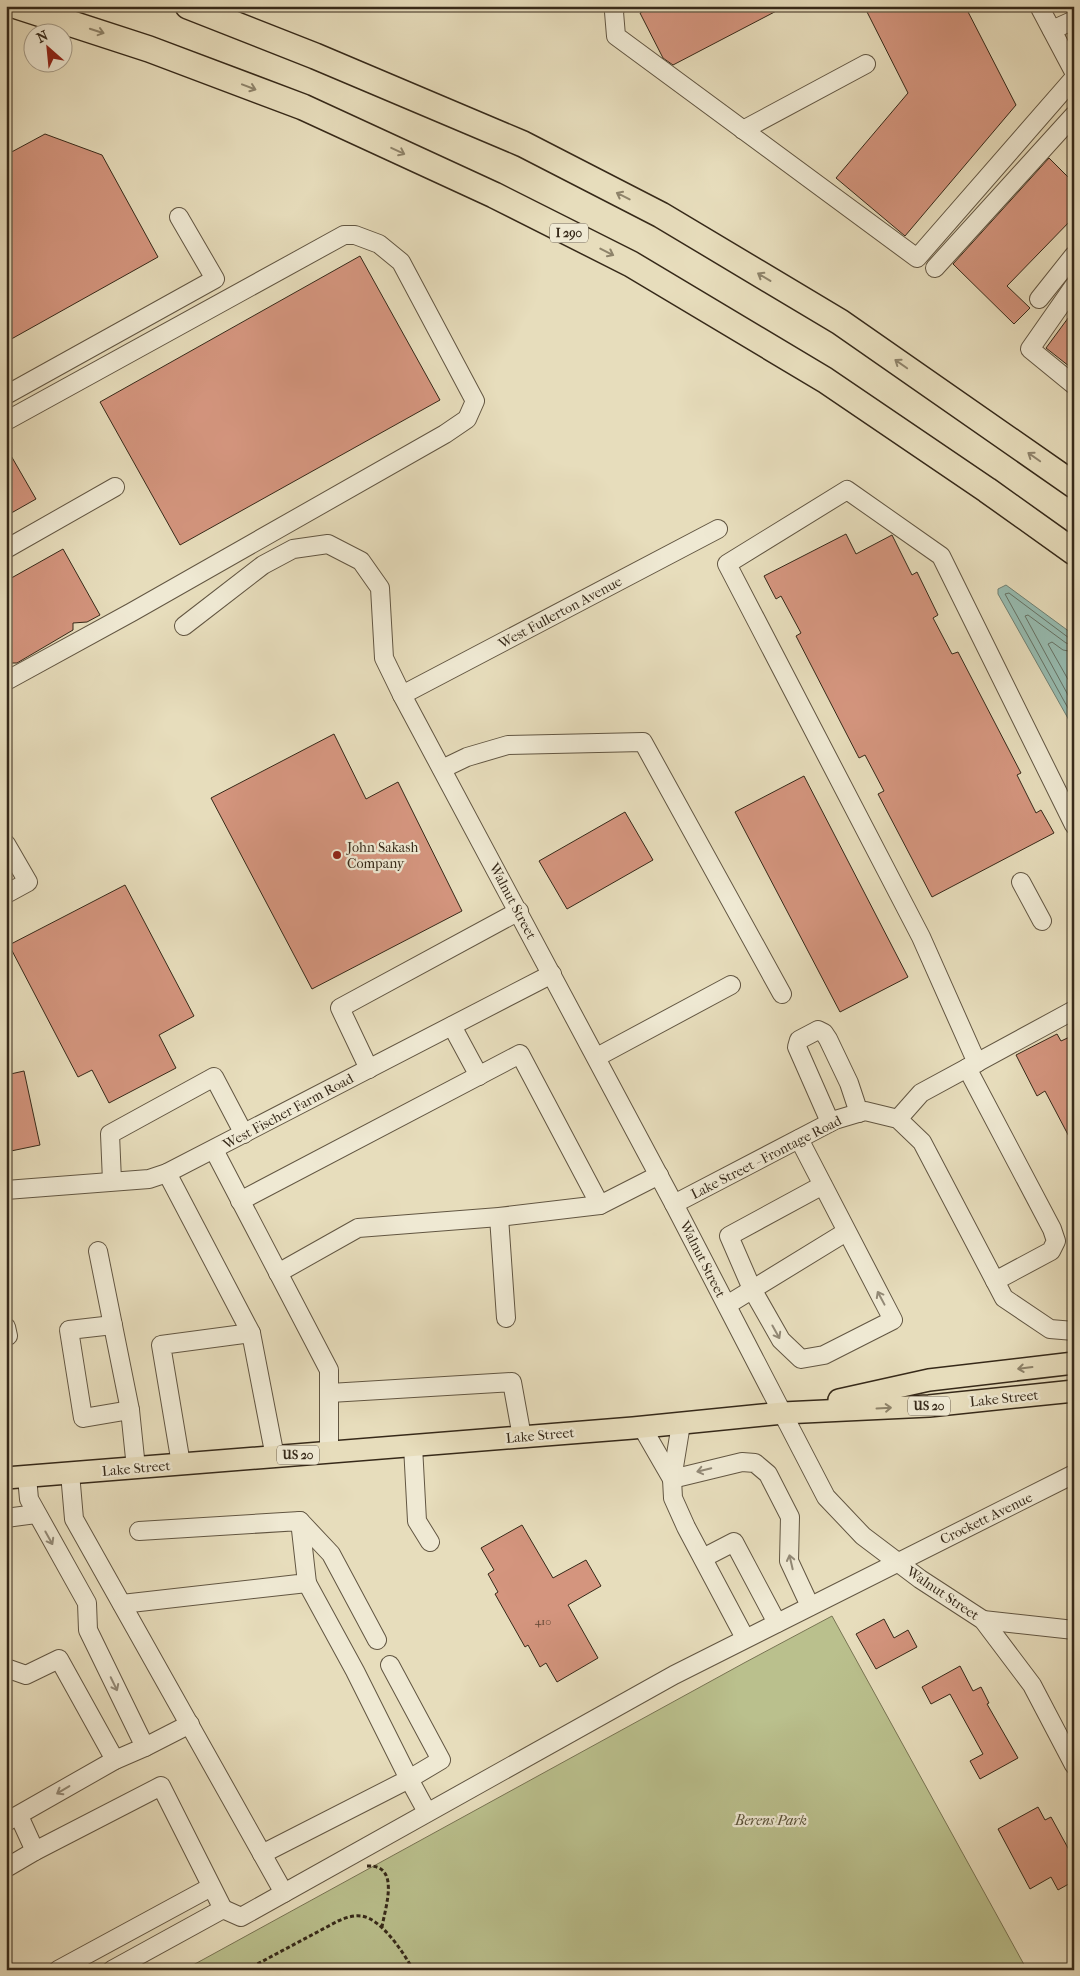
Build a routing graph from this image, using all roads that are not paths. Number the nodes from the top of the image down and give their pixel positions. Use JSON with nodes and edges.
{"nodes":[{"id":1,"x":16,"y":6,"type":"edge"},
{"id":2,"x":188,"y":6,"type":"edge"},
{"id":3,"x":616,"y":6,"type":"edge"},
{"id":4,"x":1040,"y":6,"type":"edge"},
{"id":5,"x":1074,"y":20,"type":"edge"},
{"id":6,"x":1052,"y":30,"type":"junction"},
{"id":7,"x":866,"y":64,"type":"dead end"},
{"id":8,"x":1074,"y":72,"type":"edge"},
{"id":9,"x":1074,"y":78,"type":"edge"},
{"id":10,"x":1074,"y":115,"type":"edge"},
{"id":11,"x":743,"y":130,"type":"junction"},
{"id":12,"x":179,"y":217,"type":"dead end"},
{"id":13,"x":1074,"y":255,"type":"edge"},
{"id":14,"x":935,"y":268,"type":"dead end"},
{"id":15,"x":1074,"y":286,"type":"edge"},
{"id":16,"x":1039,"y":299,"type":"dead end"},
{"id":17,"x":1074,"y":386,"type":"edge"},
{"id":18,"x":6,"y":395,"type":"edge"},
{"id":19,"x":6,"y":421,"type":"edge"},
{"id":20,"x":1074,"y":485,"type":"edge"},
{"id":21,"x":115,"y":487,"type":"dead end"},
{"id":22,"x":718,"y":530,"type":"dead end"},
{"id":23,"x":6,"y":549,"type":"edge"},
{"id":24,"x":1074,"y":552,"type":"edge"},
{"id":25,"x":184,"y":626,"type":"dead end"},
{"id":26,"x":6,"y":680,"type":"edge"},
{"id":27,"x":402,"y":694,"type":"junction"},
{"id":28,"x":442,"y":769,"type":"junction"},
{"id":29,"x":1074,"y":825,"type":"edge"},
{"id":30,"x":6,"y":844,"type":"edge"},
{"id":31,"x":1021,"y":882,"type":"dead end"},
{"id":32,"x":6,"y":894,"type":"edge"},
{"id":33,"x":519,"y":912,"type":"junction"},
{"id":34,"x":1042,"y":921,"type":"dead end"},
{"id":35,"x":552,"y":974,"type":"junction"},
{"id":36,"x":731,"y":984,"type":"dead end"},
{"id":37,"x":782,"y":994,"type":"dead end"},
{"id":38,"x":1074,"y":1010,"type":"edge"},
{"id":39,"x":452,"y":1026,"type":"junction"},
{"id":40,"x":596,"y":1057,"type":"junction"},
{"id":41,"x":972,"y":1065,"type":"junction"},
{"id":42,"x":369,"y":1069,"type":"junction"},
{"id":43,"x":479,"y":1076,"type":"junction"},
{"id":44,"x":859,"y":1113,"type":"junction"},
{"id":45,"x":898,"y":1119,"type":"junction"},
{"id":46,"x":830,"y":1122,"type":"junction"},
{"id":47,"x":244,"y":1134,"type":"junction"},
{"id":48,"x":799,"y":1139,"type":"junction"},
{"id":49,"x":214,"y":1150,"type":"junction"},
{"id":50,"x":167,"y":1173,"type":"junction"},
{"id":51,"x":659,"y":1174,"type":"junction"},
{"id":52,"x":112,"y":1181,"type":"junction"},
{"id":53,"x":823,"y":1185,"type":"junction"},
{"id":54,"x":6,"y":1190,"type":"edge"},
{"id":55,"x":240,"y":1201,"type":"junction"},
{"id":56,"x":674,"y":1204,"type":"junction"},
{"id":57,"x":600,"y":1205,"type":"junction"},
{"id":58,"x":499,"y":1218,"type":"junction"},
{"id":59,"x":846,"y":1232,"type":"junction"},
{"id":60,"x":98,"y":1252,"type":"dead end"},
{"id":61,"x":278,"y":1273,"type":"junction"},
{"id":62,"x":995,"y":1281,"type":"junction"},
{"id":63,"x":752,"y":1289,"type":"junction"},
{"id":64,"x":726,"y":1305,"type":"junction"},
{"id":65,"x":506,"y":1318,"type":"dead end"},
{"id":66,"x":113,"y":1325,"type":"junction"},
{"id":67,"x":6,"y":1327,"type":"edge"},
{"id":68,"x":1074,"y":1331,"type":"edge"},
{"id":69,"x":251,"y":1333,"type":"junction"},
{"id":70,"x":6,"y":1336,"type":"edge"},
{"id":71,"x":1074,"y":1363,"type":"edge"},
{"id":72,"x":1074,"y":1390,"type":"edge"},
{"id":73,"x":330,"y":1392,"type":"junction"},
{"id":74,"x":130,"y":1410,"type":"junction"},
{"id":75,"x":783,"y":1413,"type":"junction"},
{"id":76,"x":681,"y":1424,"type":"junction"},
{"id":77,"x":642,"y":1427,"type":"junction"},
{"id":78,"x":522,"y":1437,"type":"junction"},
{"id":79,"x":413,"y":1446,"type":"junction"},
{"id":80,"x":329,"y":1452,"type":"junction"},
{"id":81,"x":274,"y":1457,"type":"junction"},
{"id":82,"x":181,"y":1464,"type":"junction"},
{"id":83,"x":136,"y":1468,"type":"junction"},
{"id":84,"x":70,"y":1473,"type":"junction"},
{"id":85,"x":1074,"y":1474,"type":"edge"},
{"id":86,"x":16,"y":1478,"type":"edge"},
{"id":87,"x":672,"y":1479,"type":"junction"},
{"id":88,"x":36,"y":1514,"type":"junction"},
{"id":89,"x":6,"y":1518,"type":"edge"},
{"id":90,"x":300,"y":1520,"type":"junction"},
{"id":91,"x":139,"y":1531,"type":"dead end"},
{"id":92,"x":430,"y":1542,"type":"dead end"},
{"id":93,"x":702,"y":1558,"type":"junction"},
{"id":94,"x":897,"y":1562,"type":"junction"},
{"id":95,"x":307,"y":1583,"type":"junction"},
{"id":96,"x":122,"y":1604,"type":"junction"},
{"id":97,"x":810,"y":1606,"type":"junction"},
{"id":98,"x":983,"y":1620,"type":"junction"},
{"id":99,"x":777,"y":1623,"type":"junction"},
{"id":100,"x":1074,"y":1630,"type":"edge"},
{"id":101,"x":746,"y":1638,"type":"junction"},
{"id":102,"x":377,"y":1640,"type":"dead end"},
{"id":103,"x":390,"y":1665,"type":"dead end"},
{"id":104,"x":6,"y":1668,"type":"edge"},
{"id":105,"x":190,"y":1724,"type":"junction"},
{"id":106,"x":145,"y":1747,"type":"junction"},
{"id":107,"x":114,"y":1760,"type":"junction"},
{"id":108,"x":1074,"y":1765,"type":"edge"},
{"id":109,"x":409,"y":1778,"type":"junction"},
{"id":110,"x":427,"y":1812,"type":"junction"},
{"id":111,"x":13,"y":1819,"type":"edge"},
{"id":112,"x":35,"y":1851,"type":"junction"},
{"id":113,"x":262,"y":1854,"type":"junction"},
{"id":114,"x":6,"y":1868,"type":"edge"},
{"id":115,"x":211,"y":1886,"type":"junction"},
{"id":116,"x":284,"y":1893,"type":"junction"},
{"id":117,"x":223,"y":1909,"type":"junction"},
{"id":118,"x":58,"y":1970,"type":"edge"},
{"id":119,"x":112,"y":1970,"type":"edge"}],
"edges":[{"from":1,"to":24,"type":"highway","number":"I 290","one_way":true},
{"from":20,"to":2,"type":"highway","one_way":true},
{"from":3,"to":11,"type":"street"},
{"from":4,"to":6,"type":"street"},
{"from":5,"to":6,"type":"street"},
{"from":6,"to":8,"type":"street"},
{"from":7,"to":11,"type":"street"},
{"from":9,"to":11,"type":"street"},
{"from":10,"to":14,"type":"street"},
{"from":12,"to":18,"type":"street"},
{"from":13,"to":16,"type":"street"},
{"from":15,"to":17,"type":"street"},
{"from":19,"to":26,"type":"street"},
{"from":21,"to":23,"type":"street"},
{"from":22,"to":27,"type":"street","name":"West Fullerton Avenue"},
{"from":25,"to":27,"type":"street","name":"Walnut Street"},
{"from":27,"to":28,"type":"street","name":"Walnut Street"},
{"from":28,"to":33,"type":"street","name":"Walnut Street"},
{"from":28,"to":37,"type":"street"},
{"from":29,"to":41,"type":"street"},
{"from":30,"to":32,"type":"street"},
{"from":31,"to":34,"type":"street"},
{"from":33,"to":35,"type":"street","name":"Walnut Street"},
{"from":33,"to":42,"type":"street"},
{"from":35,"to":39,"type":"street","name":"West Fischer Farm Road"},
{"from":35,"to":40,"type":"street","name":"Walnut Street"},
{"from":36,"to":40,"type":"street"},
{"from":38,"to":41,"type":"street"},
{"from":39,"to":42,"type":"street","name":"West Fischer Farm Road"},
{"from":39,"to":43,"type":"street"},
{"from":40,"to":51,"type":"street","name":"Walnut Street"},
{"from":41,"to":45,"type":"street"},
{"from":41,"to":62,"type":"street"},
{"from":42,"to":47,"type":"street","name":"West Fischer Farm Road"},
{"from":43,"to":55,"type":"street"},
{"from":43,"to":57,"type":"street"},
{"from":44,"to":45,"type":"street","name":"Lake Street - Frontage Road"},
{"from":44,"to":46,"type":"street","name":"Lake Street - Frontage Road"},
{"from":44,"to":46,"type":"street"},
{"from":45,"to":62,"type":"street"},
{"from":46,"to":48,"type":"street","name":"Lake Street - Frontage Road"},
{"from":47,"to":49,"type":"street","name":"West Fischer Farm Road"},
{"from":47,"to":52,"type":"street"},
{"from":48,"to":53,"type":"street"},
{"from":48,"to":56,"type":"street","name":"Lake Street - Frontage Road"},
{"from":49,"to":50,"type":"street","name":"West Fischer Farm Road"},
{"from":49,"to":55,"type":"street"},
{"from":50,"to":52,"type":"street","name":"West Fischer Farm Road"},
{"from":50,"to":69,"type":"street"},
{"from":51,"to":56,"type":"street","name":"Walnut Street"},
{"from":51,"to":57,"type":"street"},
{"from":52,"to":54,"type":"street","name":"West Fischer Farm Road"},
{"from":53,"to":59,"type":"street"},
{"from":53,"to":63,"type":"street"},
{"from":55,"to":61,"type":"street"},
{"from":56,"to":64,"type":"street","name":"Walnut Street"},
{"from":57,"to":58,"type":"street"},
{"from":58,"to":61,"type":"street"},
{"from":58,"to":65,"type":"street"},
{"from":59,"to":63,"type":"street"},
{"from":63,"to":59,"type":"street","one_way":true},
{"from":60,"to":66,"type":"street"},
{"from":61,"to":73,"type":"street"},
{"from":62,"to":68,"type":"street"},
{"from":63,"to":64,"type":"street"},
{"from":64,"to":75,"type":"street","name":"Walnut Street"},
{"from":66,"to":74,"type":"street"},
{"from":66,"to":74,"type":"street"},
{"from":67,"to":70,"type":"street"},
{"from":69,"to":81,"type":"street"},
{"from":69,"to":82,"type":"street"},
{"from":71,"to":75,"type":"main road","name":"Lake Street","number":"US 20","one_way":true},
{"from":75,"to":72,"type":"main road","name":"Lake Street","number":"US 20","one_way":true},
{"from":73,"to":78,"type":"street"},
{"from":73,"to":80,"type":"street"},
{"from":74,"to":83,"type":"street"},
{"from":75,"to":76,"type":"main road","name":"Lake Street","number":"US 20"},
{"from":75,"to":94,"type":"street","name":"Walnut Street"},
{"from":76,"to":77,"type":"main road","name":"Lake Street","number":"US 20"},
{"from":76,"to":87,"type":"street"},
{"from":77,"to":78,"type":"main road","name":"Lake Street","number":"US 20"},
{"from":77,"to":87,"type":"street"},
{"from":78,"to":79,"type":"main road","name":"Lake Street","number":"US 20"},
{"from":79,"to":80,"type":"main road","name":"Lake Street","number":"US 20"},
{"from":79,"to":92,"type":"street"},
{"from":80,"to":81,"type":"main road","name":"Lake Street","number":"US 20"},
{"from":81,"to":82,"type":"main road","name":"Lake Street","number":"US 20"},
{"from":82,"to":83,"type":"main road","name":"Lake Street","number":"US 20"},
{"from":83,"to":84,"type":"main road","name":"Lake Street","number":"US 20"},
{"from":84,"to":86,"type":"main road","name":"Lake Street","number":"US 20"},
{"from":84,"to":96,"type":"street"},
{"from":85,"to":94,"type":"street","name":"Crockett Avenue"},
{"from":86,"to":88,"type":"street"},
{"from":87,"to":93,"type":"street"},
{"from":97,"to":87,"type":"street","one_way":true},
{"from":88,"to":89,"type":"street"},
{"from":88,"to":106,"type":"street","one_way":true},
{"from":90,"to":91,"type":"street"},
{"from":90,"to":95,"type":"street"},
{"from":90,"to":102,"type":"street"},
{"from":93,"to":99,"type":"street"},
{"from":93,"to":101,"type":"street"},
{"from":94,"to":97,"type":"street","name":"Crockett Avenue"},
{"from":94,"to":98,"type":"street","name":"Walnut Street"},
{"from":95,"to":96,"type":"street"},
{"from":95,"to":109,"type":"street"},
{"from":96,"to":105,"type":"street"},
{"from":97,"to":99,"type":"street","name":"Crockett Avenue"},
{"from":98,"to":100,"type":"street"},
{"from":98,"to":108,"type":"street","name":"Walnut Street"},
{"from":99,"to":101,"type":"street","name":"Crockett Avenue"},
{"from":101,"to":110,"type":"street","name":"Crockett Avenue"},
{"from":103,"to":109,"type":"street"},
{"from":104,"to":107,"type":"street"},
{"from":105,"to":106,"type":"street"},
{"from":105,"to":113,"type":"street"},
{"from":106,"to":107,"type":"street"},
{"from":107,"to":111,"type":"street","one_way":true},
{"from":109,"to":110,"type":"street"},
{"from":109,"to":113,"type":"street"},
{"from":110,"to":116,"type":"street","name":"Crockett Avenue"},
{"from":111,"to":112,"type":"street"},
{"from":112,"to":114,"type":"street"},
{"from":112,"to":115,"type":"street"},
{"from":113,"to":116,"type":"street"},
{"from":115,"to":117,"type":"street"},
{"from":115,"to":118,"type":"street"},
{"from":116,"to":117,"type":"street","name":"Crockett Avenue"},
{"from":117,"to":119,"type":"street"}]}
